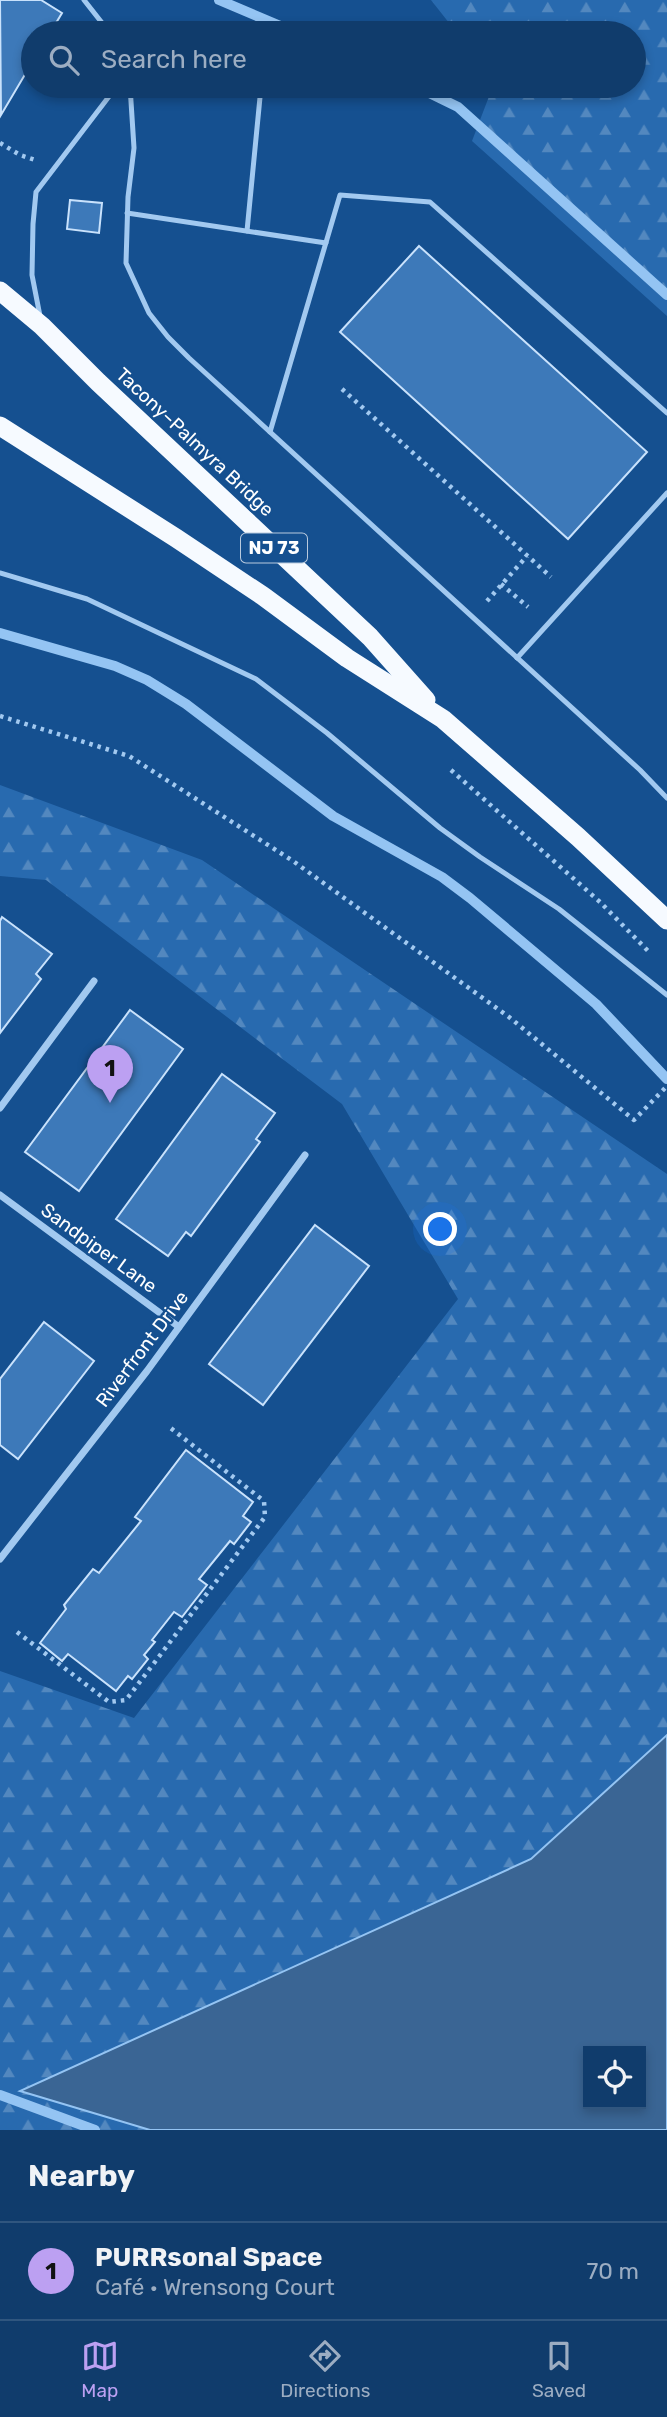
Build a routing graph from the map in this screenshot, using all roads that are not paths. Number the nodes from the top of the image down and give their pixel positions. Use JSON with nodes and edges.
{"nodes":[{"id":1,"x":84,"y":0,"type":"edge"},
{"id":2,"x":101,"y":21,"type":"edge"},
{"id":3,"x":108,"y":98,"type":"edge"},
{"id":4,"x":131,"y":98,"type":"edge"},
{"id":5,"x":260,"y":98,"type":"edge"},
{"id":6,"x":127,"y":213,"type":"junction"},
{"id":7,"x":247,"y":231,"type":"junction"},
{"id":8,"x":326,"y":243,"type":"junction"},
{"id":9,"x":0,"y":291,"type":"edge"},
{"id":10,"x":42,"y":326,"type":"junction"},
{"id":11,"x":667,"y":414,"type":"edge"},
{"id":12,"x":0,"y":426,"type":"edge"},
{"id":13,"x":271,"y":432,"type":"junction"},
{"id":14,"x":667,"y":493,"type":"edge"},
{"id":15,"x":0,"y":573,"type":"edge"},
{"id":16,"x":517,"y":658,"type":"junction"},
{"id":17,"x":443,"y":719,"type":"junction"},
{"id":18,"x":667,"y":798,"type":"edge"},
{"id":19,"x":667,"y":920,"type":"edge"},
{"id":20,"x":94,"y":981,"type":"dead end"},
{"id":21,"x":667,"y":995,"type":"edge"},
{"id":22,"x":0,"y":1108,"type":"edge"},
{"id":23,"x":305,"y":1155,"type":"dead end"},
{"id":24,"x":0,"y":1195,"type":"edge"},
{"id":25,"x":179,"y":1327,"type":"junction"},
{"id":26,"x":0,"y":1559,"type":"edge"}],
"edges":[{"from":1,"to":2,"type":"lane"},
{"from":3,"to":10,"type":"lane"},
{"from":4,"to":6,"type":"lane"},
{"from":5,"to":7,"type":"lane"},
{"from":6,"to":7,"type":"lane"},
{"from":6,"to":13,"type":"lane"},
{"from":7,"to":8,"type":"lane"},
{"from":8,"to":11,"type":"lane"},
{"from":8,"to":13,"type":"lane"},
{"from":9,"to":10,"type":"highway","name":"Tacony–Palmyra Bridge","number":"NJ 73"},
{"from":10,"to":17,"type":"highway","name":"Tacony–Palmyra Bridge","number":"NJ 73"},
{"from":12,"to":17,"type":"highway","name":"Tacony–Palmyra Bridge","number":"NJ 73"},
{"from":13,"to":16,"type":"lane"},
{"from":14,"to":16,"type":"lane"},
{"from":15,"to":21,"type":"lane"},
{"from":16,"to":18,"type":"lane"},
{"from":17,"to":19,"type":"highway","name":"Tacony–Palmyra Bridge","number":"NJ 73"},
{"from":20,"to":22,"type":"street"},
{"from":23,"to":25,"type":"street","name":"Riverfront Drive"},
{"from":24,"to":25,"type":"street","name":"Sandpiper Lane"},
{"from":25,"to":26,"type":"street","name":"Riverfront Drive"}]}
